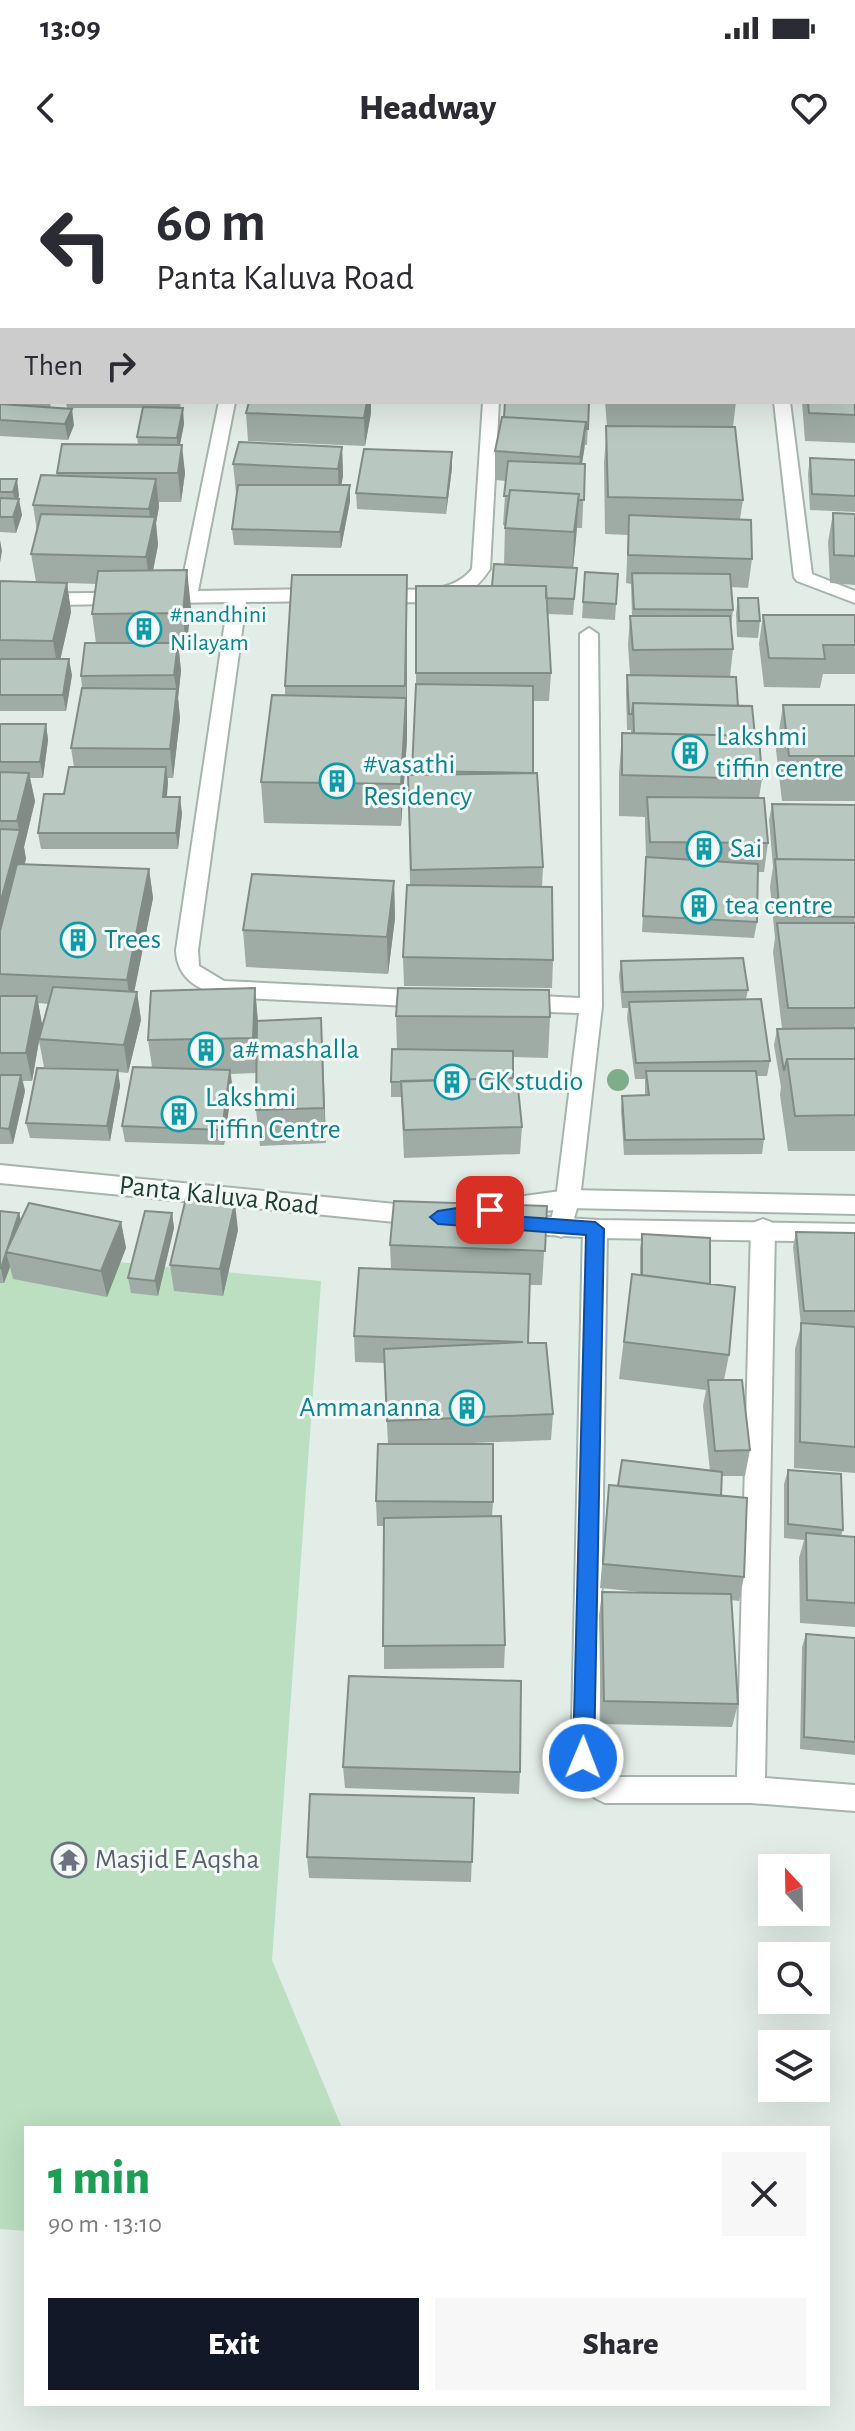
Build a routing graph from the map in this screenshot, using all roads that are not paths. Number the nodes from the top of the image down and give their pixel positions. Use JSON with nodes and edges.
{"nodes":[{"id":1,"x":227,"y":404,"type":"edge"},
{"id":2,"x":491,"y":404,"type":"edge"},
{"id":3,"x":782,"y":404,"type":"edge"},
{"id":4,"x":238,"y":596,"type":"junction"},
{"id":5,"x":188,"y":597,"type":"junction"},
{"id":6,"x":855,"y":597,"type":"edge"},
{"id":7,"x":0,"y":600,"type":"edge"},
{"id":8,"x":589,"y":634,"type":"dead end"},
{"id":9,"x":453,"y":1000,"type":"edge"},
{"id":10,"x":499,"y":1002,"type":"edge"},
{"id":11,"x":591,"y":1006,"type":"junction"},
{"id":12,"x":0,"y":1174,"type":"edge"},
{"id":13,"x":568,"y":1199,"type":"junction"},
{"id":14,"x":855,"y":1205,"type":"edge"},
{"id":15,"x":456,"y":1217,"type":"junction"},
{"id":16,"x":561,"y":1228,"type":"junction"},
{"id":17,"x":763,"y":1228,"type":"junction"},
{"id":18,"x":595,"y":1229,"type":"junction"},
{"id":19,"x":855,"y":1233,"type":"edge"},
{"id":20,"x":751,"y":1790,"type":"junction"},
{"id":21,"x":855,"y":1798,"type":"edge"}],
"edges":[{"from":1,"to":5,"type":"street"},
{"from":2,"to":4,"type":"street"},
{"from":3,"to":6,"type":"street"},
{"from":4,"to":5,"type":"street"},
{"from":4,"to":9,"type":"street"},
{"from":5,"to":7,"type":"street"},
{"from":8,"to":11,"type":"street"},
{"from":10,"to":11,"type":"street"},
{"from":11,"to":13,"type":"street"},
{"from":12,"to":15,"type":"street","name":"Panta Kaluva Road"},
{"from":13,"to":14,"type":"street","name":"Panta Kaluva Road"},
{"from":13,"to":15,"type":"street","name":"Panta Kaluva Road"},
{"from":13,"to":16,"type":"street"},
{"from":15,"to":16,"type":"street","name":"Panta Kaluva Road"},
{"from":16,"to":18,"type":"street","name":"Panta Kaluva Road"},
{"from":17,"to":18,"type":"street","name":"Panta Kaluva Road"},
{"from":17,"to":19,"type":"street","name":"Panta Kaluva Road"},
{"from":17,"to":20,"type":"street"},
{"from":18,"to":20,"type":"street"},
{"from":20,"to":21,"type":"street"}]}
